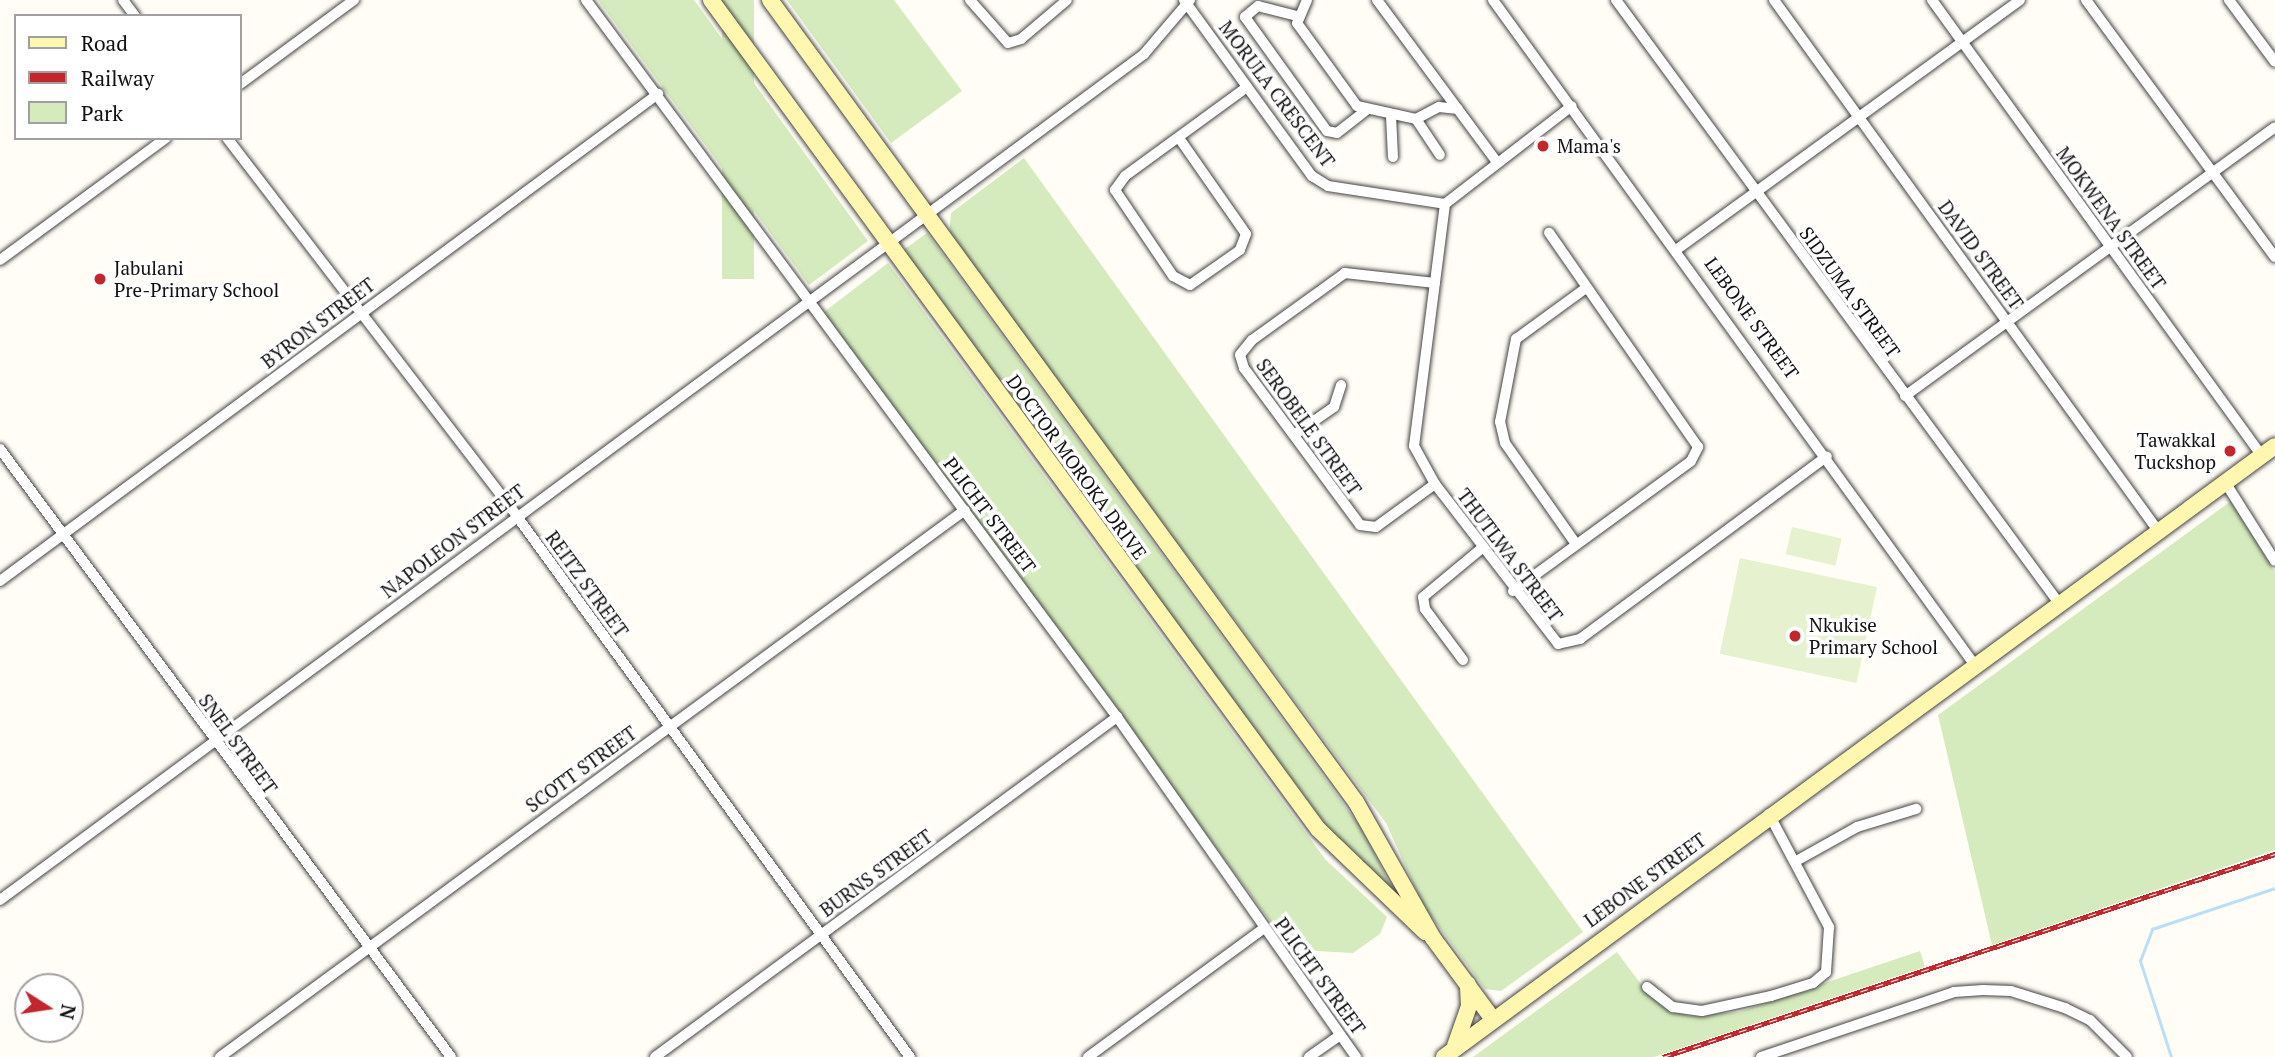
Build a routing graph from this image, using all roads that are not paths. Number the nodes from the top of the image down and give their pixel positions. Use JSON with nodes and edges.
{"nodes":[{"id":1,"x":354,"y":0,"type":"edge"},
{"id":2,"x":586,"y":0,"type":"edge"},
{"id":3,"x":711,"y":0,"type":"edge"},
{"id":4,"x":770,"y":0,"type":"edge"},
{"id":5,"x":970,"y":0,"type":"edge"},
{"id":6,"x":1067,"y":0,"type":"edge"},
{"id":7,"x":1306,"y":0,"type":"edge"},
{"id":8,"x":1377,"y":0,"type":"edge"},
{"id":9,"x":1493,"y":0,"type":"edge"},
{"id":10,"x":1616,"y":0,"type":"edge"},
{"id":11,"x":1774,"y":0,"type":"edge"},
{"id":12,"x":1932,"y":0,"type":"edge"},
{"id":13,"x":2020,"y":0,"type":"edge"},
{"id":14,"x":2086,"y":0,"type":"edge"},
{"id":15,"x":2229,"y":0,"type":"edge"},
{"id":16,"x":1187,"y":1,"type":"edge"},
{"id":17,"x":1297,"y":16,"type":"junction"},
{"id":18,"x":1963,"y":41,"type":"junction"},
{"id":19,"x":2275,"y":62,"type":"edge"},
{"id":20,"x":242,"y":83,"type":"edge"},
{"id":21,"x":1247,"y":87,"type":"junction"},
{"id":22,"x":658,"y":94,"type":"junction"},
{"id":23,"x":1572,"y":106,"type":"junction"},
{"id":24,"x":1458,"y":109,"type":"junction"},
{"id":25,"x":1365,"y":111,"type":"junction"},
{"id":26,"x":1391,"y":116,"type":"junction"},
{"id":27,"x":1858,"y":116,"type":"junction"},
{"id":28,"x":1416,"y":119,"type":"junction"},
{"id":29,"x":2275,"y":127,"type":"edge"},
{"id":30,"x":1179,"y":138,"type":"junction"},
{"id":31,"x":163,"y":140,"type":"edge"},
{"id":32,"x":228,"y":140,"type":"edge"},
{"id":33,"x":1440,"y":155,"type":"dead end"},
{"id":34,"x":1394,"y":156,"type":"dead end"},
{"id":35,"x":1497,"y":162,"type":"junction"},
{"id":36,"x":2214,"y":172,"type":"junction"},
{"id":37,"x":1755,"y":191,"type":"junction"},
{"id":38,"x":1445,"y":204,"type":"junction"},
{"id":39,"x":928,"y":213,"type":"junction"},
{"id":40,"x":1549,"y":233,"type":"dead end"},
{"id":41,"x":888,"y":242,"type":"junction"},
{"id":42,"x":2110,"y":247,"type":"junction"},
{"id":43,"x":1676,"y":250,"type":"junction"},
{"id":44,"x":2275,"y":257,"type":"edge"},
{"id":45,"x":0,"y":260,"type":"edge"},
{"id":46,"x":1435,"y":283,"type":"junction"},
{"id":47,"x":1586,"y":288,"type":"junction"},
{"id":48,"x":810,"y":304,"type":"junction"},
{"id":49,"x":358,"y":315,"type":"junction"},
{"id":50,"x":2007,"y":322,"type":"junction"},
{"id":51,"x":1341,"y":385,"type":"dead end"},
{"id":52,"x":1905,"y":396,"type":"junction"},
{"id":53,"x":1294,"y":435,"type":"junction"},
{"id":54,"x":0,"y":449,"type":"edge"},
{"id":55,"x":2269,"y":451,"type":"edge"},
{"id":56,"x":1827,"y":456,"type":"junction"},
{"id":57,"x":2225,"y":482,"type":"junction"},
{"id":58,"x":1435,"y":484,"type":"junction"},
{"id":59,"x":965,"y":510,"type":"junction"},
{"id":60,"x":516,"y":516,"type":"junction"},
{"id":61,"x":2159,"y":532,"type":"junction"},
{"id":62,"x":64,"y":535,"type":"junction"},
{"id":63,"x":1576,"y":544,"type":"junction"},
{"id":64,"x":1482,"y":548,"type":"junction"},
{"id":65,"x":2275,"y":561,"type":"edge"},
{"id":66,"x":0,"y":581,"type":"edge"},
{"id":67,"x":1513,"y":591,"type":"junction"},
{"id":68,"x":2057,"y":602,"type":"junction"},
{"id":69,"x":1463,"y":660,"type":"dead end"},
{"id":70,"x":1973,"y":664,"type":"junction"},
{"id":71,"x":1117,"y":718,"type":"junction"},
{"id":72,"x":669,"y":726,"type":"junction"},
{"id":73,"x":214,"y":741,"type":"junction"},
{"id":74,"x":1916,"y":809,"type":"dead end"},
{"id":75,"x":1769,"y":814,"type":"junction"},
{"id":76,"x":1798,"y":860,"type":"junction"},
{"id":77,"x":0,"y":900,"type":"edge"},
{"id":78,"x":1264,"y":929,"type":"junction"},
{"id":79,"x":821,"y":935,"type":"junction"},
{"id":80,"x":1433,"y":938,"type":"junction"},
{"id":81,"x":367,"y":947,"type":"junction"},
{"id":82,"x":1468,"y":984,"type":"junction"},
{"id":83,"x":1647,"y":987,"type":"dead end"},
{"id":84,"x":1492,"y":1018,"type":"junction"},
{"id":85,"x":1339,"y":1035,"type":"junction"},
{"id":86,"x":1449,"y":1053,"type":"edge"},
{"id":87,"x":220,"y":1057,"type":"edge"},
{"id":88,"x":451,"y":1057,"type":"edge"},
{"id":89,"x":655,"y":1057,"type":"edge"},
{"id":90,"x":910,"y":1057,"type":"edge"},
{"id":91,"x":1088,"y":1057,"type":"edge"},
{"id":92,"x":1309,"y":1057,"type":"edge"},
{"id":93,"x":1356,"y":1057,"type":"edge"},
{"id":94,"x":1762,"y":1057,"type":"edge"},
{"id":95,"x":2127,"y":1057,"type":"edge"}],
"edges":[{"from":1,"to":20,"type":"street"},
{"from":2,"to":22,"type":"street","name":"PLICHT STREET"},
{"from":3,"to":41,"type":"street","name":"DOCTOR MOROKA DRIVE"},
{"from":4,"to":39,"type":"street","name":"DOCTOR MOROKA DRIVE"},
{"from":5,"to":6,"type":"street"},
{"from":7,"to":17,"type":"street"},
{"from":8,"to":24,"type":"street"},
{"from":9,"to":23,"type":"street","name":"LEBONE STREET"},
{"from":10,"to":37,"type":"street","name":"SIDZUMA STREET"},
{"from":11,"to":27,"type":"street","name":"DAVID STREET"},
{"from":12,"to":18,"type":"street","name":"MOKWENA STREET"},
{"from":13,"to":18,"type":"street"},
{"from":14,"to":36,"type":"street"},
{"from":15,"to":19,"type":"street"},
{"from":16,"to":21,"type":"street","name":"MORULA CRESCENT"},
{"from":16,"to":39,"type":"street","name":"NAPOLEON STREET"},
{"from":17,"to":25,"type":"street"},
{"from":17,"to":25,"type":"street"},
{"from":18,"to":27,"type":"street"},
{"from":18,"to":42,"type":"street","name":"MOKWENA STREET"},
{"from":21,"to":30,"type":"street"},
{"from":21,"to":38,"type":"street","name":"MORULA CRESCENT"},
{"from":22,"to":48,"type":"street","name":"PLICHT STREET"},
{"from":22,"to":49,"type":"street","name":"BYRON STREET"},
{"from":23,"to":35,"type":"street"},
{"from":23,"to":43,"type":"street","name":"LEBONE STREET"},
{"from":24,"to":28,"type":"street"},
{"from":24,"to":35,"type":"street"},
{"from":25,"to":26,"type":"street"},
{"from":26,"to":28,"type":"street"},
{"from":26,"to":34,"type":"street"},
{"from":27,"to":37,"type":"street"},
{"from":27,"to":50,"type":"street","name":"DAVID STREET"},
{"from":28,"to":33,"type":"street"},
{"from":29,"to":36,"type":"street"},
{"from":30,"to":30,"type":"street"},
{"from":31,"to":45,"type":"street"},
{"from":32,"to":49,"type":"street","name":"REITZ STREET"},
{"from":35,"to":38,"type":"street"},
{"from":36,"to":42,"type":"street"},
{"from":36,"to":44,"type":"street"},
{"from":37,"to":43,"type":"street"},
{"from":37,"to":52,"type":"street","name":"SIDZUMA STREET"},
{"from":38,"to":46,"type":"street","name":"THUTLWA STREET"},
{"from":39,"to":41,"type":"street","name":"NAPOLEON STREET"},
{"from":39,"to":80,"type":"street","name":"DOCTOR MOROKA DRIVE"},
{"from":40,"to":47,"type":"street"},
{"from":41,"to":48,"type":"street","name":"NAPOLEON STREET"},
{"from":41,"to":80,"type":"street","name":"DOCTOR MOROKA DRIVE"},
{"from":42,"to":50,"type":"street"},
{"from":42,"to":55,"type":"street","name":"MOKWENA STREET"},
{"from":43,"to":56,"type":"street","name":"LEBONE STREET"},
{"from":46,"to":53,"type":"street","name":"SEROBELE STREET"},
{"from":46,"to":58,"type":"street","name":"THUTLWA STREET"},
{"from":47,"to":63,"type":"street"},
{"from":47,"to":63,"type":"street"},
{"from":48,"to":59,"type":"street","name":"PLICHT STREET"},
{"from":48,"to":60,"type":"street","name":"NAPOLEON STREET"},
{"from":49,"to":60,"type":"street","name":"REITZ STREET"},
{"from":49,"to":62,"type":"street","name":"BYRON STREET"},
{"from":50,"to":52,"type":"street"},
{"from":50,"to":61,"type":"street","name":"DAVID STREET"},
{"from":51,"to":53,"type":"street"},
{"from":52,"to":68,"type":"street","name":"SIDZUMA STREET"},
{"from":53,"to":58,"type":"street","name":"SEROBELE STREET"},
{"from":54,"to":62,"type":"street","name":"SNEL STREET"},
{"from":55,"to":57,"type":"street","name":"LEBONE STREET"},
{"from":56,"to":67,"type":"street","name":"THUTLWA STREET"},
{"from":56,"to":70,"type":"street","name":"LEBONE STREET"},
{"from":57,"to":61,"type":"street","name":"LEBONE STREET"},
{"from":57,"to":65,"type":"street"},
{"from":58,"to":64,"type":"street","name":"THUTLWA STREET"},
{"from":59,"to":71,"type":"street","name":"PLICHT STREET"},
{"from":59,"to":72,"type":"street","name":"SCOTT STREET"},
{"from":60,"to":72,"type":"street","name":"REITZ STREET"},
{"from":60,"to":73,"type":"street","name":"NAPOLEON STREET"},
{"from":61,"to":68,"type":"street","name":"LEBONE STREET"},
{"from":62,"to":66,"type":"street","name":"BYRON STREET"},
{"from":62,"to":73,"type":"street","name":"SNEL STREET"},
{"from":63,"to":67,"type":"street"},
{"from":64,"to":67,"type":"street","name":"THUTLWA STREET"},
{"from":64,"to":69,"type":"street"},
{"from":68,"to":70,"type":"street","name":"LEBONE STREET"},
{"from":70,"to":75,"type":"street","name":"LEBONE STREET"},
{"from":71,"to":78,"type":"street","name":"PLICHT STREET"},
{"from":71,"to":79,"type":"street","name":"BURNS STREET"},
{"from":72,"to":79,"type":"street","name":"REITZ STREET"},
{"from":72,"to":81,"type":"street","name":"SCOTT STREET"},
{"from":73,"to":77,"type":"street","name":"NAPOLEON STREET"},
{"from":73,"to":81,"type":"street","name":"SNEL STREET"},
{"from":74,"to":76,"type":"street"},
{"from":75,"to":76,"type":"street"},
{"from":75,"to":84,"type":"street","name":"LEBONE STREET"},
{"from":76,"to":83,"type":"street"},
{"from":78,"to":85,"type":"street","name":"PLICHT STREET"},
{"from":78,"to":91,"type":"street"},
{"from":79,"to":89,"type":"street","name":"BURNS STREET"},
{"from":79,"to":90,"type":"street","name":"REITZ STREET"},
{"from":80,"to":82,"type":"street","name":"DOCTOR MOROKA DRIVE"},
{"from":81,"to":87,"type":"street","name":"SCOTT STREET"},
{"from":81,"to":88,"type":"street","name":"SNEL STREET"},
{"from":82,"to":84,"type":"street","name":"DOCTOR MOROKA DRIVE"},
{"from":82,"to":86,"type":"street"},
{"from":84,"to":86,"type":"street","name":"LEBONE STREET"},
{"from":85,"to":92,"type":"street"},
{"from":85,"to":93,"type":"street","name":"PLICHT STREET"},
{"from":94,"to":95,"type":"street"}]}
